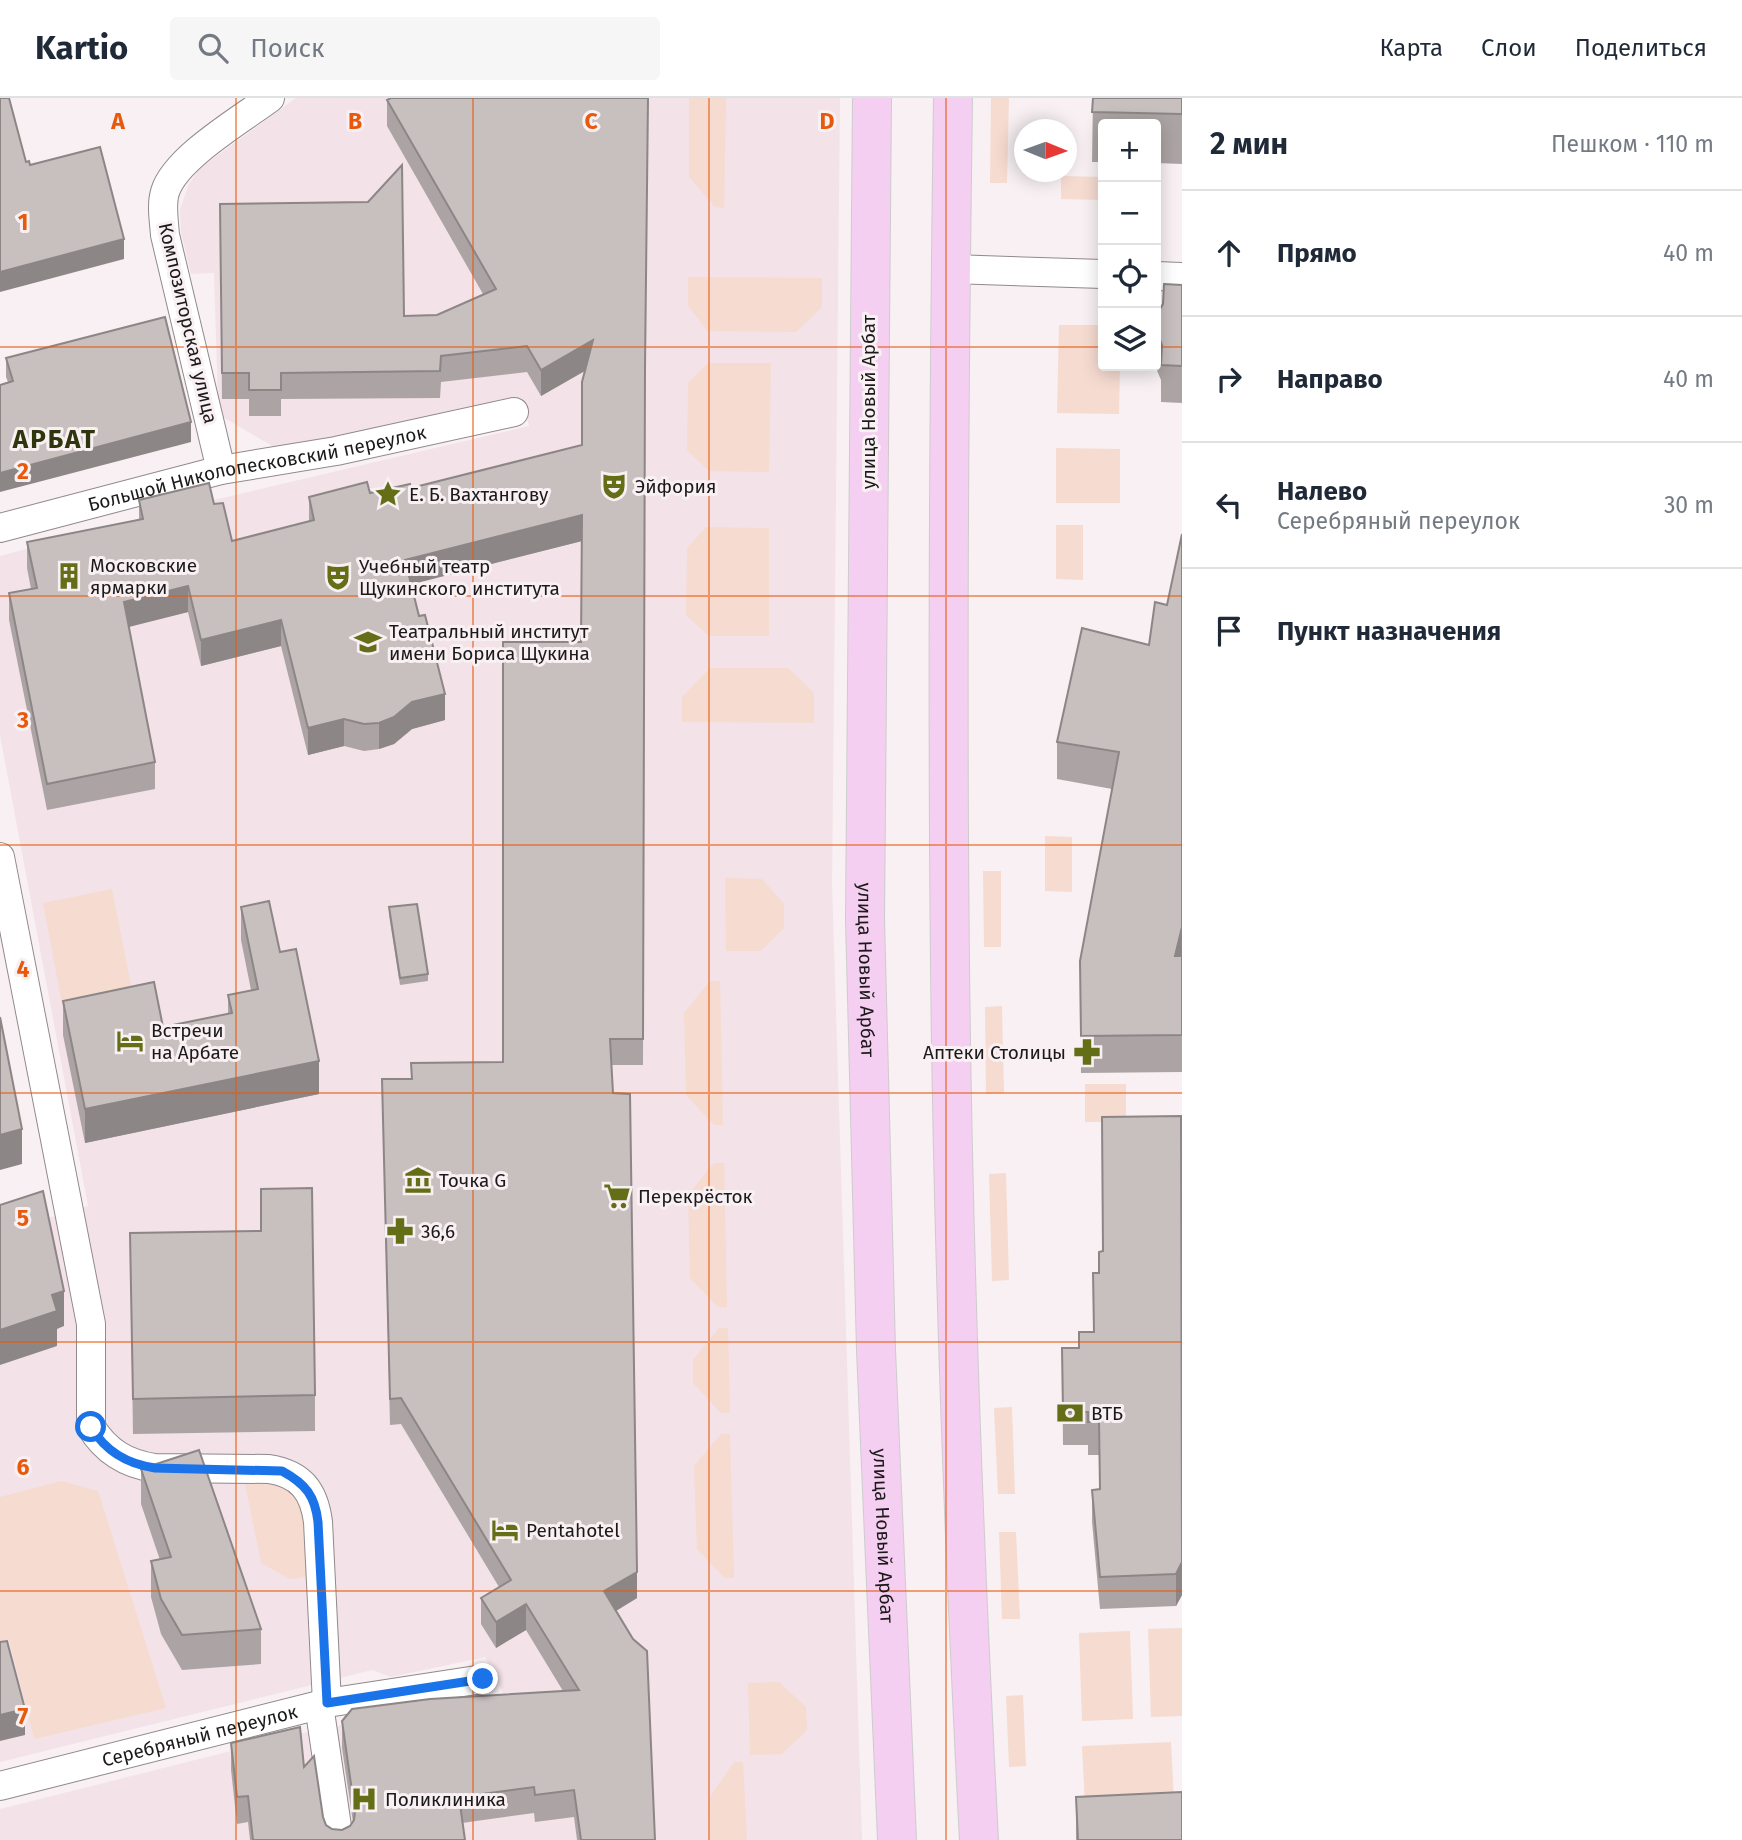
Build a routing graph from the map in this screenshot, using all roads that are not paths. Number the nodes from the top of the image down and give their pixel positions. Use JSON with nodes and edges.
{"nodes":[{"id":1,"x":270,"y":98,"type":"edge"},
{"id":2,"x":872,"y":98,"type":"edge"},
{"id":3,"x":953,"y":98,"type":"edge"},
{"id":4,"x":951,"y":269,"type":"junction"},
{"id":5,"x":1098,"y":274,"type":"edge"},
{"id":6,"x":1161,"y":275,"type":"edge"},
{"id":7,"x":1182,"y":277,"type":"edge"},
{"id":8,"x":514,"y":412,"type":"dead end"},
{"id":9,"x":221,"y":470,"type":"junction"},
{"id":10,"x":0,"y":528,"type":"edge"},
{"id":11,"x":0,"y":857,"type":"edge"},
{"id":12,"x":483,"y":1679,"type":"dead end"},
{"id":13,"x":323,"y":1704,"type":"junction"},
{"id":14,"x":0,"y":1786,"type":"edge"},
{"id":15,"x":339,"y":1840,"type":"edge"},
{"id":16,"x":897,"y":1840,"type":"edge"},
{"id":17,"x":979,"y":1840,"type":"edge"}],
"edges":[{"from":1,"to":9,"type":"street","name":"Композиторская улица"},
{"from":2,"to":16,"type":"main road","name":"улица Новый Арбат"},
{"from":3,"to":4,"type":"main road"},
{"from":4,"to":5,"type":"street"},
{"from":4,"to":17,"type":"main road"},
{"from":6,"to":7,"type":"street"},
{"from":8,"to":9,"type":"street","name":"Большой Николопесковский переулок"},
{"from":9,"to":10,"type":"street","name":"Большой Николопесковский переулок"},
{"from":11,"to":13,"type":"street"},
{"from":12,"to":13,"type":"street","name":"Серебряный переулок"},
{"from":13,"to":14,"type":"street","name":"Серебряный переулок"},
{"from":13,"to":15,"type":"street"}]}
